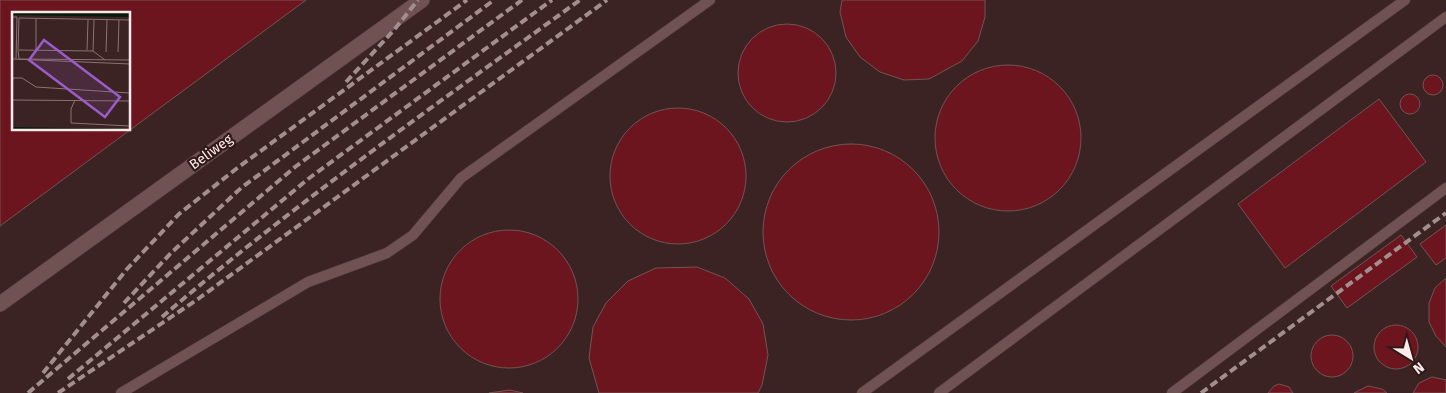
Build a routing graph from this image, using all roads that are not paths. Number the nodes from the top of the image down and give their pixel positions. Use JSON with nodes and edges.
{"nodes":[{"id":1,"x":422,"y":0,"type":"edge"},
{"id":2,"x":710,"y":0,"type":"edge"},
{"id":3,"x":1405,"y":0,"type":"edge"},
{"id":4,"x":1446,"y":18,"type":"edge"},
{"id":5,"x":1446,"y":188,"type":"edge"},
{"id":6,"x":0,"y":304,"type":"edge"},
{"id":7,"x":121,"y":393,"type":"edge"},
{"id":8,"x":862,"y":393,"type":"edge"},
{"id":9,"x":939,"y":393,"type":"edge"},
{"id":10,"x":1172,"y":393,"type":"edge"}],
"edges":[{"from":1,"to":6,"type":"street","name":"Beliweg"},
{"from":2,"to":7,"type":"lane"},
{"from":3,"to":8,"type":"lane"},
{"from":4,"to":9,"type":"lane"},
{"from":5,"to":10,"type":"lane"}]}
